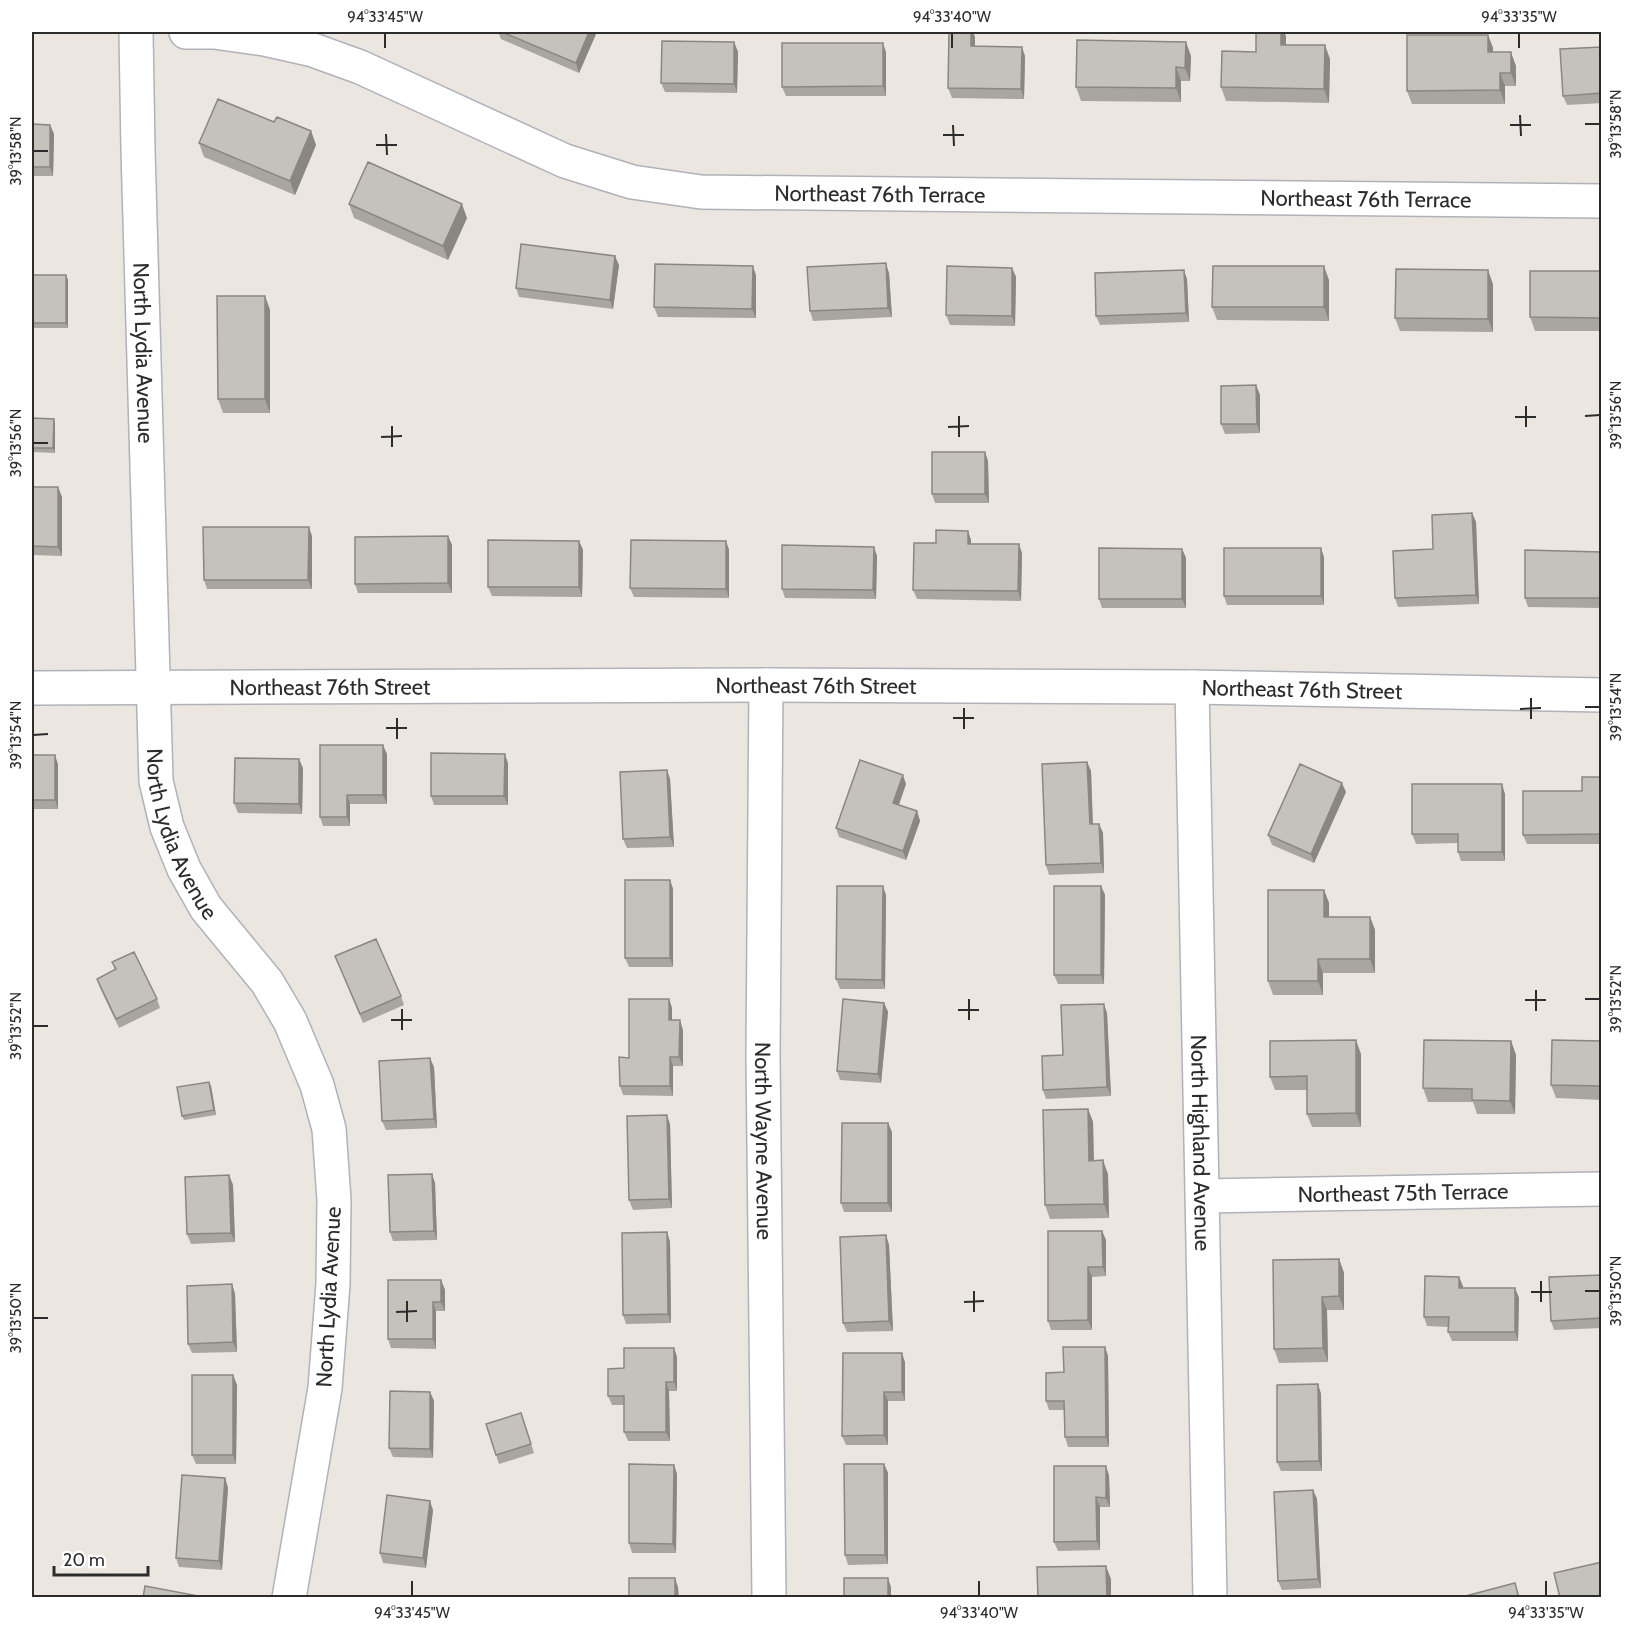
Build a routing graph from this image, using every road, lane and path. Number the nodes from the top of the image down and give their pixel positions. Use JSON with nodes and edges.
{"nodes":[{"id":1,"x":136,"y":32,"type":"edge"},
{"id":2,"x":186,"y":32,"type":"edge"},
{"id":3,"x":1602,"y":201,"type":"edge"},
{"id":4,"x":766,"y":685,"type":"junction"},
{"id":5,"x":1192,"y":687,"type":"junction"},
{"id":6,"x":32,"y":688,"type":"edge"},
{"id":7,"x":153,"y":688,"type":"junction"},
{"id":8,"x":1602,"y":694,"type":"edge"},
{"id":9,"x":1602,"y":1189,"type":"edge"},
{"id":10,"x":1203,"y":1196,"type":"junction"},
{"id":11,"x":289,"y":1598,"type":"edge"},
{"id":12,"x":770,"y":1598,"type":"edge"},
{"id":13,"x":1210,"y":1598,"type":"edge"}],
"edges":[{"from":1,"to":7,"type":"street","name":"North Lydia Avenue"},
{"from":2,"to":3,"type":"street","name":"Northeast 76th Terrace"},
{"from":4,"to":5,"type":"street","name":"Northeast 76th Street"},
{"from":4,"to":7,"type":"street","name":"Northeast 76th Street"},
{"from":4,"to":12,"type":"street","name":"North Wayne Avenue"},
{"from":5,"to":8,"type":"street","name":"Northeast 76th Street"},
{"from":5,"to":10,"type":"street","name":"North Highland Avenue"},
{"from":6,"to":7,"type":"street","name":"Northeast 76th Street"},
{"from":7,"to":11,"type":"street","name":"North Lydia Avenue"},
{"from":9,"to":10,"type":"street","name":"Northeast 75th Terrace"},
{"from":10,"to":13,"type":"street","name":"North Highland Avenue"}]}
